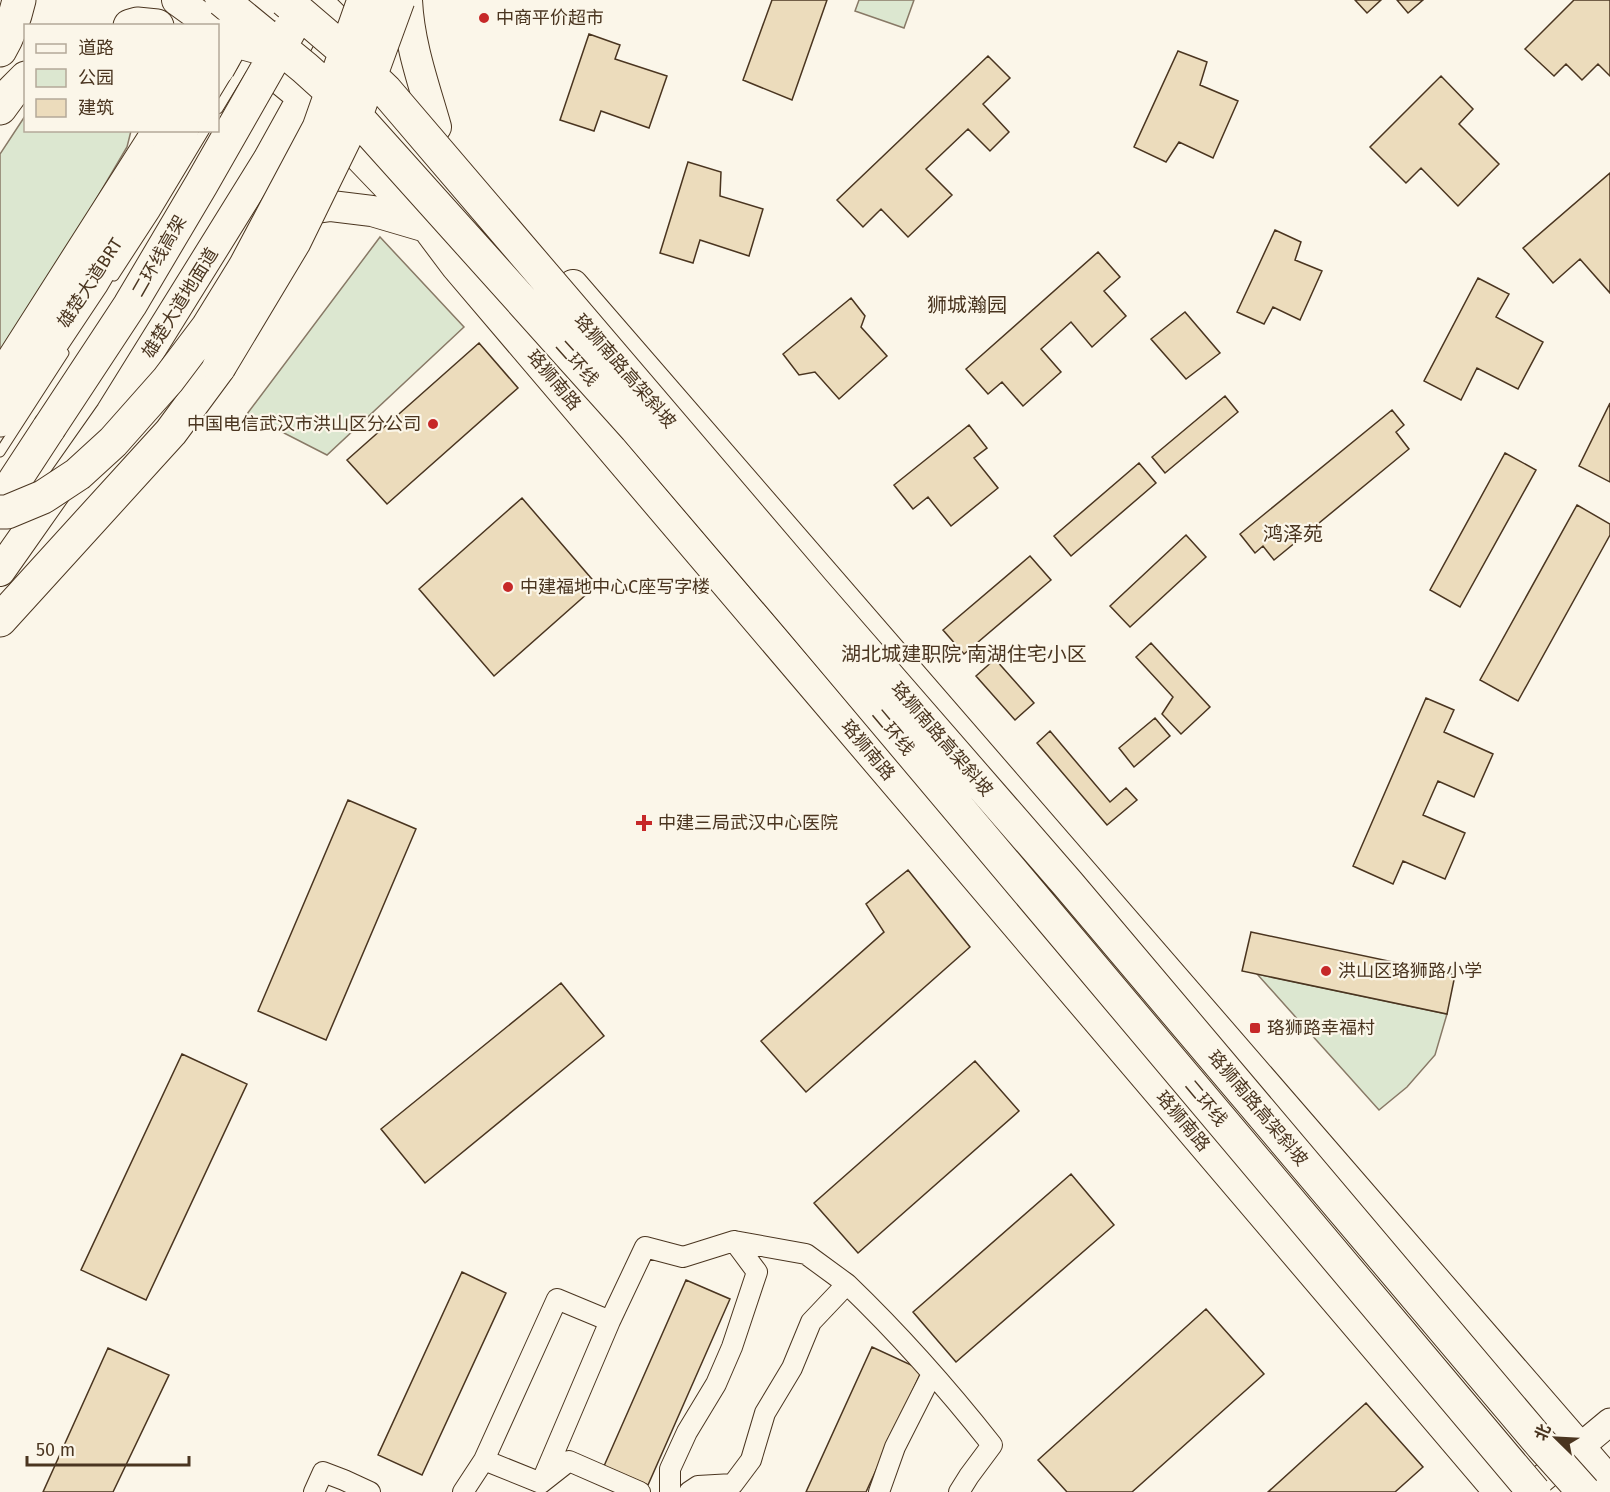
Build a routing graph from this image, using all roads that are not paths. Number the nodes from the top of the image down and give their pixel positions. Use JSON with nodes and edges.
{"nodes":[{"id":1,"x":19,"y":0,"type":"edge"},
{"id":2,"x":157,"y":0,"type":"edge"},
{"id":3,"x":177,"y":0,"type":"edge"},
{"id":4,"x":222,"y":0,"type":"edge"},
{"id":5,"x":231,"y":0,"type":"edge"},
{"id":6,"x":316,"y":0,"type":"edge"},
{"id":7,"x":364,"y":0,"type":"edge"},
{"id":8,"x":398,"y":0,"type":"edge"},
{"id":9,"x":406,"y":0,"type":"edge"},
{"id":10,"x":278,"y":6,"type":"edge"},
{"id":11,"x":349,"y":13,"type":"edge"},
{"id":12,"x":168,"y":24,"type":"edge"},
{"id":13,"x":210,"y":24,"type":"edge"},
{"id":14,"x":219,"y":24,"type":"edge"},
{"id":15,"x":219,"y":29,"type":"edge"},
{"id":16,"x":219,"y":36,"type":"edge"},
{"id":17,"x":0,"y":50,"type":"edge"},
{"id":18,"x":250,"y":55,"type":"junction"},
{"id":19,"x":219,"y":67,"type":"edge"},
{"id":20,"x":24,"y":80,"type":"edge"},
{"id":21,"x":304,"y":83,"type":"junction"},
{"id":22,"x":0,"y":108,"type":"edge"},
{"id":23,"x":219,"y":108,"type":"edge"},
{"id":24,"x":436,"y":127,"type":"junction"},
{"id":25,"x":181,"y":132,"type":"edge"},
{"id":26,"x":204,"y":132,"type":"edge"},
{"id":27,"x":154,"y":136,"type":"edge"},
{"id":28,"x":426,"y":226,"type":"junction"},
{"id":29,"x":205,"y":263,"type":"junction"},
{"id":30,"x":110,"y":283,"type":"dead end"},
{"id":31,"x":70,"y":344,"type":"dead end"},
{"id":32,"x":3,"y":404,"type":"edge"},
{"id":33,"x":0,"y":452,"type":"edge"},
{"id":34,"x":0,"y":503,"type":"edge"},
{"id":35,"x":0,"y":512,"type":"edge"},
{"id":36,"x":0,"y":571,"type":"edge"},
{"id":37,"x":0,"y":620,"type":"edge"},
{"id":38,"x":734,"y":1241,"type":"junction"},
{"id":39,"x":847,"y":1284,"type":"junction"},
{"id":40,"x":610,"y":1321,"type":"junction"},
{"id":41,"x":932,"y":1374,"type":"junction"},
{"id":42,"x":1610,"y":1422,"type":"edge"},
{"id":43,"x":1580,"y":1448,"type":"junction"},
{"id":44,"x":484,"y":1460,"type":"junction"},
{"id":45,"x":1598,"y":1481,"type":"edge"},
{"id":46,"x":541,"y":1483,"type":"junction"},
{"id":47,"x":314,"y":1492,"type":"edge"},
{"id":48,"x":370,"y":1492,"type":"edge"},
{"id":49,"x":463,"y":1492,"type":"edge"},
{"id":50,"x":640,"y":1492,"type":"edge"},
{"id":51,"x":670,"y":1492,"type":"edge"},
{"id":52,"x":689,"y":1492,"type":"edge"},
{"id":53,"x":879,"y":1492,"type":"edge"},
{"id":54,"x":959,"y":1492,"type":"edge"},
{"id":55,"x":1499,"y":1492,"type":"edge"},
{"id":56,"x":1526,"y":1492,"type":"edge"},
{"id":57,"x":1534,"y":1492,"type":"edge"}],
"edges":[{"from":1,"to":17,"type":"highway"},
{"from":2,"to":12,"type":"main road"},
{"from":3,"to":13,"type":"main road"},
{"from":4,"to":21,"type":"highway","name":"二环线","bridge":true},
{"from":5,"to":14,"type":"main road"},
{"from":6,"to":11,"type":"main road"},
{"from":7,"to":35,"type":"highway","bridge":true},
{"from":8,"to":37,"type":"highway","bridge":true},
{"from":9,"to":24,"type":"main road"},
{"from":10,"to":18,"type":"lane"},
{"from":10,"to":19,"type":"highway","bridge":true},
{"from":10,"to":34,"type":"highway","name":"二环线高架","bridge":true},
{"from":10,"to":45,"type":"highway","name":"珞狮南路高架斜坡","bridge":true},
{"from":11,"to":21,"type":"main road","name":"雄楚大道地面道"},
{"from":11,"to":24,"type":"main road"},
{"from":15,"to":18,"type":"main road","name":"珞狮南路"},
{"from":16,"to":21,"type":"highway","bridge":true},
{"from":18,"to":21,"type":"main road","name":"珞狮南路"},
{"from":18,"to":23,"type":"lane"},
{"from":20,"to":22,"type":"highway"},
{"from":21,"to":28,"type":"main road","name":"珞狮南路"},
{"from":21,"to":29,"type":"main road","name":"雄楚大道地面道"},
{"from":21,"to":57,"type":"highway","name":"二环线","bridge":true},
{"from":24,"to":43,"type":"main road"},
{"from":25,"to":32,"type":"highway"},
{"from":26,"to":30,"type":"lane","name":"雄楚大道BRT"},
{"from":27,"to":32,"type":"main road"},
{"from":28,"to":29,"type":"main road"},
{"from":28,"to":55,"type":"main road","name":"珞狮南路"},
{"from":29,"to":36,"type":"main road","name":"雄楚大道地面道"},
{"from":31,"to":33,"type":"lane","name":"雄楚大道BRT"},
{"from":38,"to":39,"type":"street"},
{"from":38,"to":40,"type":"street"},
{"from":38,"to":51,"type":"street"},
{"from":39,"to":41,"type":"street"},
{"from":39,"to":52,"type":"street"},
{"from":40,"to":44,"type":"street"},
{"from":40,"to":46,"type":"street"},
{"from":41,"to":53,"type":"street"},
{"from":41,"to":54,"type":"street"},
{"from":42,"to":43,"type":"main road"},
{"from":43,"to":45,"type":"main road"},
{"from":43,"to":56,"type":"main road"},
{"from":44,"to":46,"type":"street"},
{"from":44,"to":49,"type":"street"},
{"from":46,"to":50,"type":"street"},
{"from":47,"to":48,"type":"street"}]}
